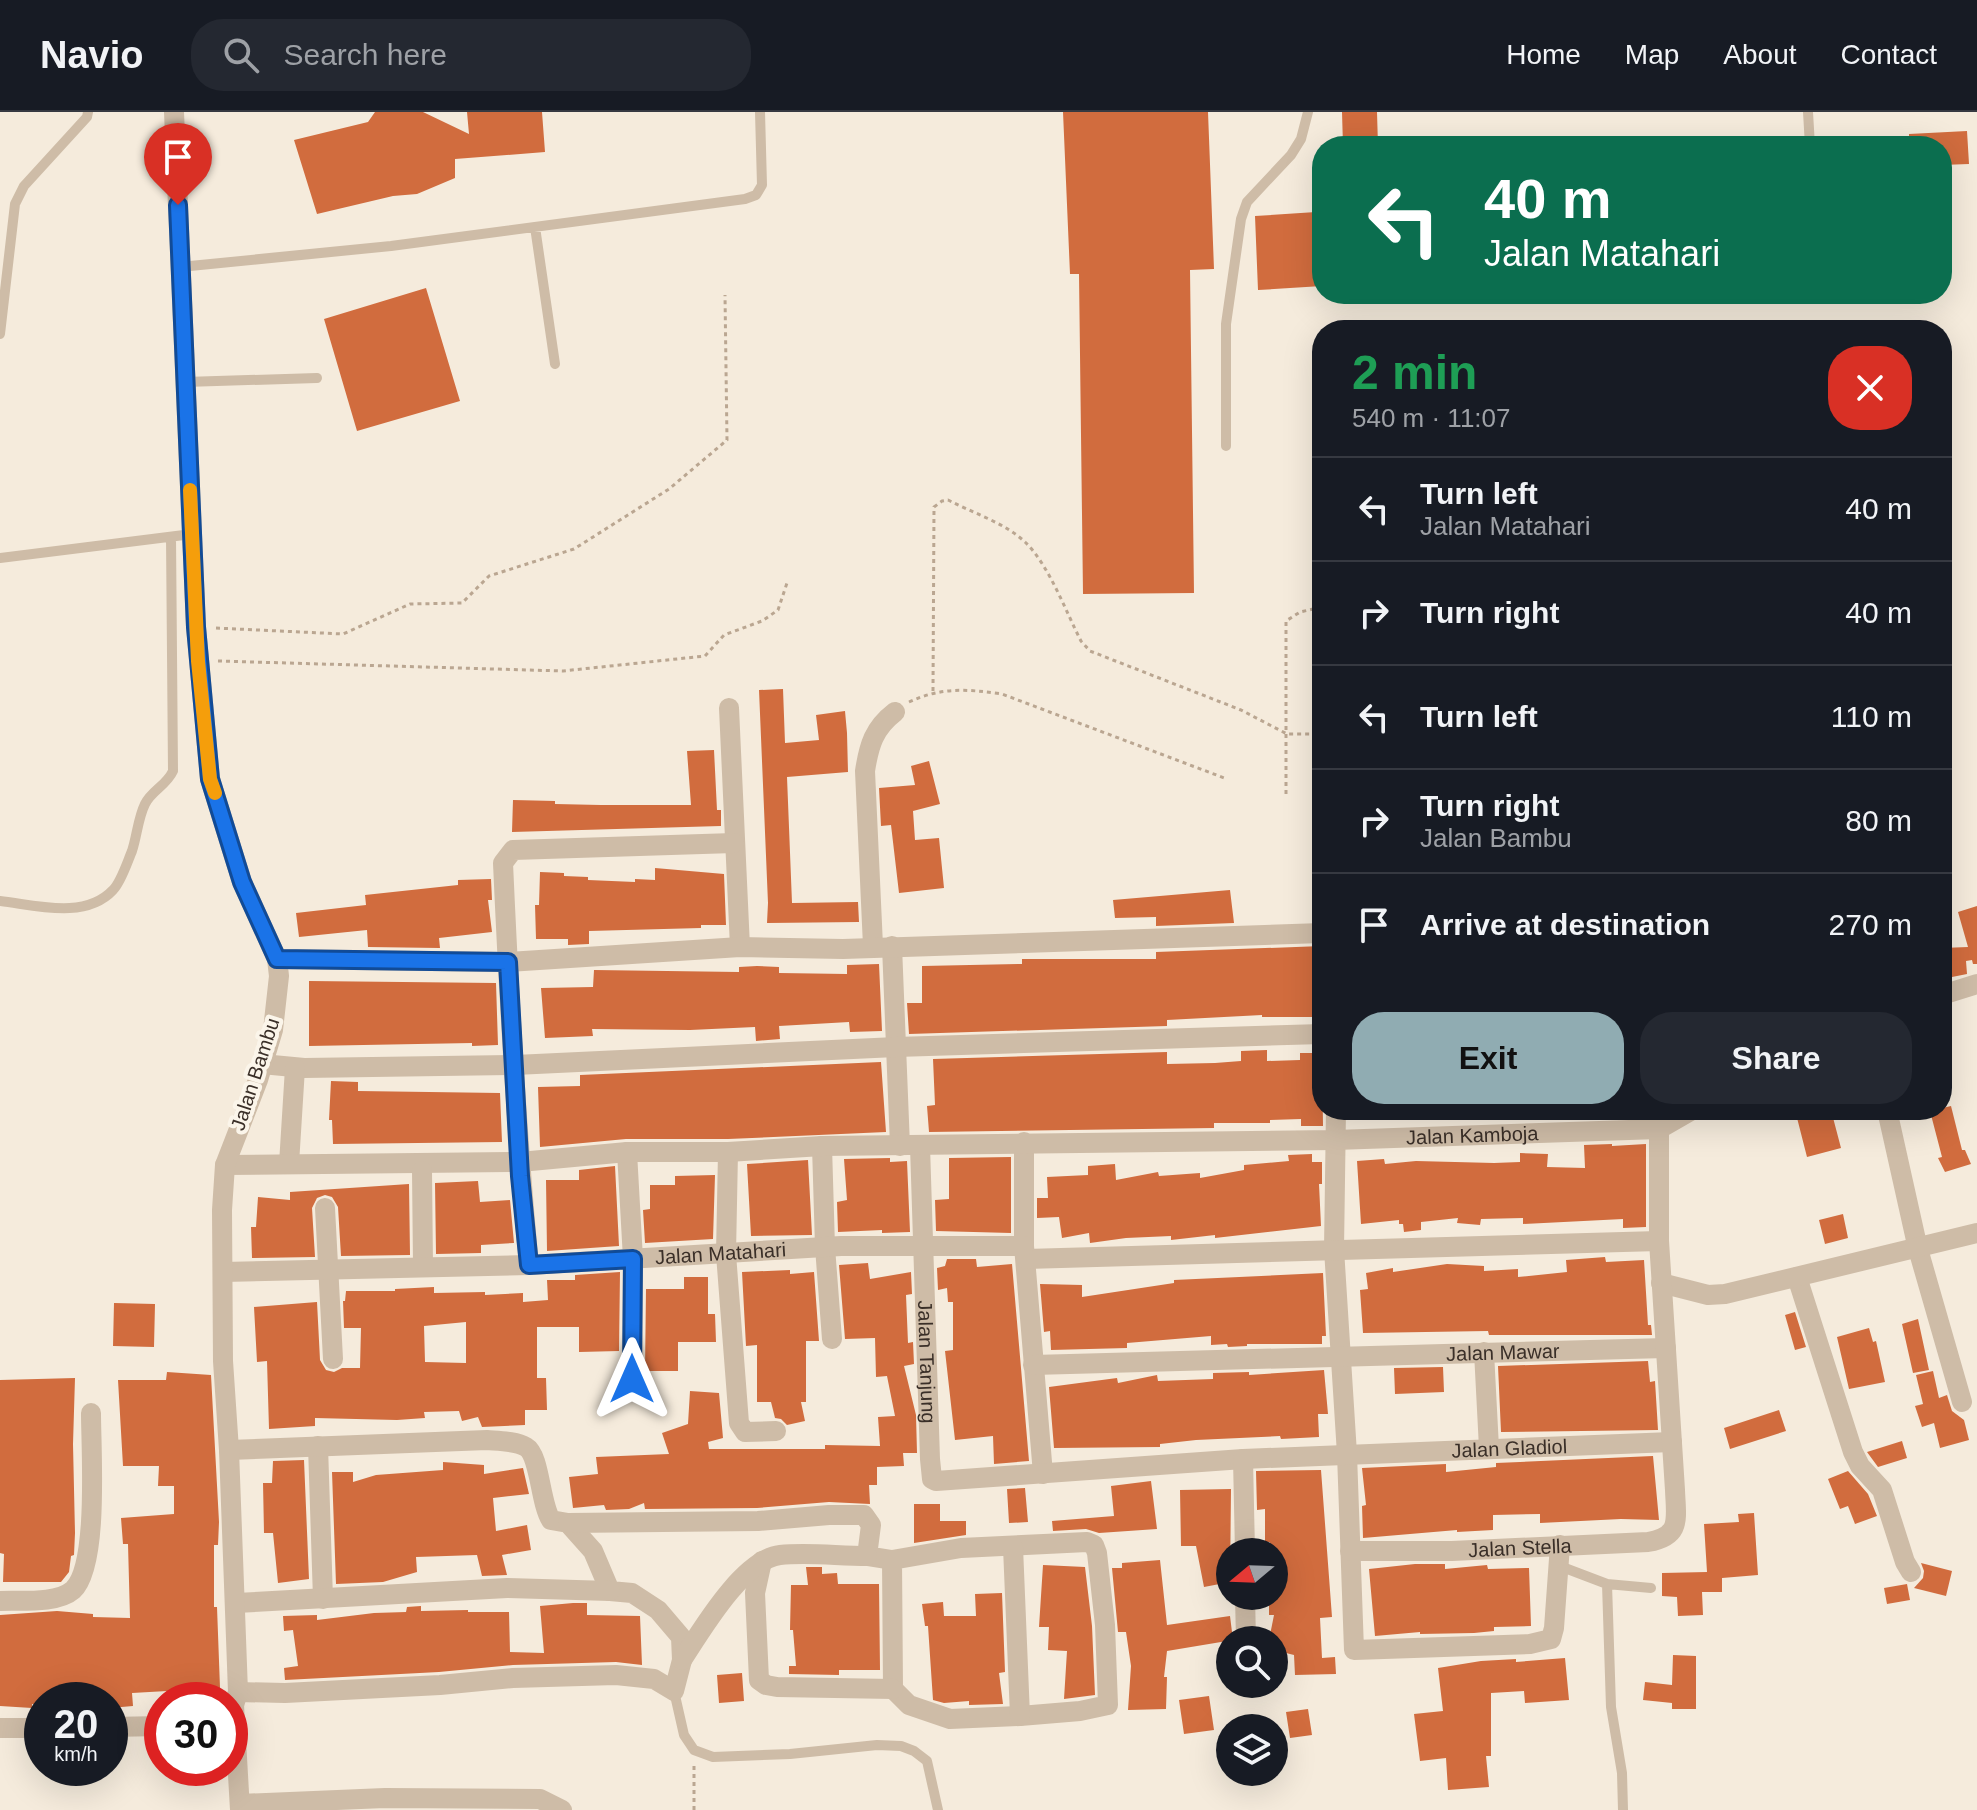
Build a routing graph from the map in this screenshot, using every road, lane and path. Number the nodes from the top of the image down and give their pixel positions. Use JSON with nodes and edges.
{"nodes":[{"id":1,"x":88,"y":112,"type":"edge"},
{"id":2,"x":174,"y":112,"type":"edge"},
{"id":3,"x":760,"y":112,"type":"edge"},
{"id":4,"x":1308,"y":112,"type":"edge"},
{"id":5,"x":1808,"y":112,"type":"edge"},
{"id":6,"x":1809,"y":136,"type":"edge"},
{"id":7,"x":535,"y":227,"type":"junction"},
{"id":8,"x":180,"y":267,"type":"junction"},
{"id":9,"x":725,"y":295,"type":"dead end"},
{"id":10,"x":0,"y":334,"type":"edge"},
{"id":11,"x":555,"y":364,"type":"dead end"},
{"id":12,"x":317,"y":378,"type":"dead end"},
{"id":13,"x":185,"y":382,"type":"junction"},
{"id":14,"x":1226,"y":446,"type":"dead end"},
{"id":15,"x":181,"y":536,"type":"junction"},
{"id":16,"x":0,"y":558,"type":"edge"},
{"id":17,"x":788,"y":580,"type":"dead end"},
{"id":18,"x":1312,"y":609,"type":"edge"},
{"id":19,"x":196,"y":627,"type":"junction"},
{"id":20,"x":198,"y":661,"type":"junction"},
{"id":21,"x":933,"y":691,"type":"junction"},
{"id":22,"x":729,"y":708,"type":"dead end"},
{"id":23,"x":895,"y":712,"type":"joint"},
{"id":24,"x":1287,"y":734,"type":"junction"},
{"id":25,"x":1312,"y":734,"type":"edge"},
{"id":26,"x":1227,"y":779,"type":"dead end"},
{"id":27,"x":1286,"y":794,"type":"dead end"},
{"id":28,"x":734,"y":843,"type":"junction"},
{"id":29,"x":0,"y":901,"type":"edge"},
{"id":30,"x":1312,"y":933,"type":"edge"},
{"id":31,"x":882,"y":946,"type":"junction"},
{"id":32,"x":740,"y":947,"type":"junction"},
{"id":33,"x":277,"y":959,"type":"junction"},
{"id":34,"x":508,"y":962,"type":"junction"},
{"id":35,"x":1977,"y":984,"type":"edge"},
{"id":36,"x":1952,"y":992,"type":"edge"},
{"id":37,"x":1312,"y":1034,"type":"edge"},
{"id":38,"x":896,"y":1047,"type":"junction"},
{"id":39,"x":262,"y":1064,"type":"junction"},
{"id":40,"x":515,"y":1065,"type":"junction"},
{"id":41,"x":295,"y":1068,"type":"junction"},
{"id":42,"x":1336,"y":1120,"type":"edge"},
{"id":43,"x":1659,"y":1120,"type":"edge"},
{"id":44,"x":1889,"y":1120,"type":"edge"},
{"id":45,"x":1335,"y":1140,"type":"junction"},
{"id":46,"x":1024,"y":1142,"type":"junction"},
{"id":47,"x":822,"y":1146,"type":"junction"},
{"id":48,"x":910,"y":1146,"type":"junction"},
{"id":49,"x":627,"y":1152,"type":"junction"},
{"id":50,"x":728,"y":1152,"type":"junction"},
{"id":51,"x":520,"y":1162,"type":"junction"},
{"id":52,"x":289,"y":1164,"type":"junction"},
{"id":53,"x":225,"y":1165,"type":"junction"},
{"id":54,"x":422,"y":1171,"type":"dead end"},
{"id":55,"x":325,"y":1208,"type":"dead end"},
{"id":56,"x":1977,"y":1233,"type":"edge"},
{"id":57,"x":1659,"y":1241,"type":"junction"},
{"id":58,"x":923,"y":1246,"type":"junction"},
{"id":59,"x":825,"y":1247,"type":"junction"},
{"id":60,"x":1334,"y":1249,"type":"junction"},
{"id":61,"x":1918,"y":1249,"type":"junction"},
{"id":62,"x":1025,"y":1253,"type":"junction"},
{"id":63,"x":726,"y":1254,"type":"junction"},
{"id":64,"x":633,"y":1259,"type":"junction"},
{"id":65,"x":529,"y":1265,"type":"junction"},
{"id":66,"x":423,"y":1266,"type":"junction"},
{"id":67,"x":329,"y":1269,"type":"junction"},
{"id":68,"x":223,"y":1272,"type":"junction"},
{"id":69,"x":1797,"y":1277,"type":"junction"},
{"id":70,"x":1661,"y":1283,"type":"junction"},
{"id":71,"x":832,"y":1339,"type":"dead end"},
{"id":72,"x":1666,"y":1348,"type":"junction"},
{"id":73,"x":1484,"y":1352,"type":"junction"},
{"id":74,"x":1341,"y":1357,"type":"junction"},
{"id":75,"x":333,"y":1359,"type":"dead end"},
{"id":76,"x":1033,"y":1365,"type":"junction"},
{"id":77,"x":632,"y":1379,"type":"dead end"},
{"id":78,"x":1962,"y":1402,"type":"dead end"},
{"id":79,"x":91,"y":1413,"type":"dead end"},
{"id":80,"x":776,"y":1431,"type":"dead end"},
{"id":81,"x":1672,"y":1442,"type":"junction"},
{"id":82,"x":318,"y":1446,"type":"junction"},
{"id":83,"x":1489,"y":1448,"type":"junction"},
{"id":84,"x":229,"y":1450,"type":"junction"},
{"id":85,"x":1347,"y":1454,"type":"junction"},
{"id":86,"x":1243,"y":1459,"type":"junction"},
{"id":87,"x":1043,"y":1474,"type":"junction"},
{"id":88,"x":932,"y":1479,"type":"joint"},
{"id":89,"x":568,"y":1523,"type":"junction"},
{"id":90,"x":1245,"y":1538,"type":"edge"},
{"id":91,"x":1013,"y":1547,"type":"junction"},
{"id":92,"x":1350,"y":1551,"type":"junction"},
{"id":93,"x":1558,"y":1555,"type":"junction"},
{"id":94,"x":867,"y":1556,"type":"junction"},
{"id":95,"x":892,"y":1560,"type":"junction"},
{"id":96,"x":762,"y":1561,"type":"junction"},
{"id":97,"x":1911,"y":1572,"type":"dead end"},
{"id":98,"x":1607,"y":1584,"type":"junction"},
{"id":99,"x":1651,"y":1588,"type":"dead end"},
{"id":100,"x":610,"y":1591,"type":"junction"},
{"id":101,"x":323,"y":1599,"type":"junction"},
{"id":102,"x":0,"y":1601,"type":"edge"},
{"id":103,"x":236,"y":1603,"type":"junction"},
{"id":104,"x":682,"y":1660,"type":"junction"},
{"id":105,"x":234,"y":1682,"type":"edge"},
{"id":106,"x":893,"y":1689,"type":"junction"},
{"id":107,"x":674,"y":1691,"type":"junction"},
{"id":108,"x":248,"y":1700,"type":"edge"},
{"id":109,"x":1020,"y":1716,"type":"junction"},
{"id":110,"x":0,"y":1728,"type":"edge"},
{"id":111,"x":24,"y":1728,"type":"edge"},
{"id":112,"x":694,"y":1750,"type":"junction"},
{"id":113,"x":239,"y":1786,"type":"edge"},
{"id":114,"x":240,"y":1807,"type":"edge"},
{"id":115,"x":562,"y":1810,"type":"edge"},
{"id":116,"x":694,"y":1810,"type":"edge"},
{"id":117,"x":938,"y":1810,"type":"edge"},
{"id":118,"x":1623,"y":1810,"type":"edge"}],
"edges":[{"from":1,"to":10,"type":"lane"},
{"from":2,"to":8,"type":"street","name":"Jalan Bambu"},
{"from":3,"to":7,"type":"lane"},
{"from":4,"to":14,"type":"lane"},
{"from":5,"to":6,"type":"lane"},
{"from":7,"to":8,"type":"lane"},
{"from":7,"to":11,"type":"lane"},
{"from":8,"to":13,"type":"street","name":"Jalan Bambu"},
{"from":9,"to":19,"type":"path"},
{"from":12,"to":13,"type":"lane"},
{"from":13,"to":15,"type":"street","name":"Jalan Bambu"},
{"from":15,"to":16,"type":"lane"},
{"from":15,"to":19,"type":"street","name":"Jalan Bambu"},
{"from":15,"to":29,"type":"lane"},
{"from":17,"to":20,"type":"path"},
{"from":18,"to":24,"type":"path"},
{"from":19,"to":20,"type":"street","name":"Jalan Bambu"},
{"from":20,"to":33,"type":"street","name":"Jalan Bambu"},
{"from":21,"to":23,"type":"path"},
{"from":21,"to":24,"type":"path"},
{"from":21,"to":26,"type":"path"},
{"from":22,"to":28,"type":"street"},
{"from":23,"to":31,"type":"street","name":"Jalan Tanjung"},
{"from":24,"to":25,"type":"path"},
{"from":24,"to":27,"type":"path"},
{"from":28,"to":32,"type":"street"},
{"from":28,"to":34,"type":"street"},
{"from":30,"to":31,"type":"street"},
{"from":31,"to":32,"type":"street"},
{"from":31,"to":38,"type":"street","name":"Jalan Tanjung"},
{"from":32,"to":34,"type":"street"},
{"from":33,"to":34,"type":"street"},
{"from":33,"to":39,"type":"street","name":"Jalan Bambu"},
{"from":34,"to":40,"type":"street"},
{"from":35,"to":36,"type":"street"},
{"from":37,"to":38,"type":"street"},
{"from":38,"to":40,"type":"street"},
{"from":38,"to":48,"type":"street","name":"Jalan Tanjung"},
{"from":39,"to":41,"type":"street"},
{"from":39,"to":53,"type":"street","name":"Jalan Bambu"},
{"from":40,"to":41,"type":"street"},
{"from":40,"to":51,"type":"street"},
{"from":41,"to":52,"type":"street"},
{"from":42,"to":45,"type":"street"},
{"from":43,"to":45,"type":"street","name":"Jalan Kamboja"},
{"from":43,"to":57,"type":"street"},
{"from":44,"to":61,"type":"street"},
{"from":45,"to":46,"type":"street","name":"Jalan Kamboja"},
{"from":45,"to":60,"type":"street"},
{"from":46,"to":48,"type":"street","name":"Jalan Kamboja"},
{"from":46,"to":62,"type":"street"},
{"from":47,"to":48,"type":"street","name":"Jalan Kamboja"},
{"from":47,"to":50,"type":"street","name":"Jalan Kamboja"},
{"from":47,"to":59,"type":"street"},
{"from":48,"to":58,"type":"street","name":"Jalan Tanjung"},
{"from":49,"to":50,"type":"street","name":"Jalan Kamboja"},
{"from":49,"to":51,"type":"street","name":"Jalan Kamboja"},
{"from":49,"to":64,"type":"street"},
{"from":50,"to":63,"type":"street"},
{"from":51,"to":52,"type":"street","name":"Jalan Kamboja"},
{"from":51,"to":65,"type":"street"},
{"from":52,"to":53,"type":"street","name":"Jalan Kamboja"},
{"from":53,"to":68,"type":"street","name":"Jalan Bambu"},
{"from":54,"to":66,"type":"street"},
{"from":55,"to":67,"type":"street"},
{"from":56,"to":61,"type":"street"},
{"from":57,"to":60,"type":"street","name":"Jalan Matahari"},
{"from":57,"to":70,"type":"street"},
{"from":58,"to":59,"type":"street","name":"Jalan Matahari"},
{"from":58,"to":62,"type":"street","name":"Jalan Matahari"},
{"from":58,"to":88,"type":"street","name":"Jalan Tanjung"},
{"from":59,"to":63,"type":"street","name":"Jalan Matahari"},
{"from":59,"to":71,"type":"street"},
{"from":60,"to":62,"type":"street","name":"Jalan Matahari"},
{"from":60,"to":74,"type":"street"},
{"from":61,"to":69,"type":"street"},
{"from":61,"to":78,"type":"street"},
{"from":62,"to":76,"type":"street"},
{"from":63,"to":64,"type":"street","name":"Jalan Matahari"},
{"from":63,"to":80,"type":"street"},
{"from":64,"to":65,"type":"street","name":"Jalan Matahari"},
{"from":64,"to":77,"type":"street"},
{"from":65,"to":66,"type":"street","name":"Jalan Matahari"},
{"from":66,"to":67,"type":"street","name":"Jalan Matahari"},
{"from":67,"to":68,"type":"street","name":"Jalan Matahari"},
{"from":67,"to":75,"type":"street"},
{"from":68,"to":84,"type":"street","name":"Jalan Bambu"},
{"from":69,"to":70,"type":"street"},
{"from":69,"to":97,"type":"street"},
{"from":70,"to":72,"type":"street"},
{"from":72,"to":73,"type":"street","name":"Jalan Mawar"},
{"from":72,"to":81,"type":"street"},
{"from":73,"to":74,"type":"street","name":"Jalan Mawar"},
{"from":73,"to":83,"type":"street"},
{"from":74,"to":76,"type":"street","name":"Jalan Mawar"},
{"from":74,"to":85,"type":"street"},
{"from":76,"to":87,"type":"street"},
{"from":79,"to":102,"type":"street"},
{"from":81,"to":83,"type":"street","name":"Jalan Gladiol"},
{"from":81,"to":93,"type":"street","name":"Jalan Stella"},
{"from":82,"to":84,"type":"street"},
{"from":82,"to":89,"type":"street"},
{"from":82,"to":101,"type":"street"},
{"from":83,"to":85,"type":"street","name":"Jalan Gladiol"},
{"from":84,"to":103,"type":"street","name":"Jalan Bambu"},
{"from":85,"to":86,"type":"street","name":"Jalan Gladiol"},
{"from":85,"to":92,"type":"street"},
{"from":86,"to":87,"type":"street","name":"Jalan Gladiol"},
{"from":86,"to":90,"type":"street"},
{"from":87,"to":88,"type":"street","name":"Jalan Gladiol"},
{"from":89,"to":94,"type":"street"},
{"from":89,"to":100,"type":"street"},
{"from":91,"to":95,"type":"street"},
{"from":91,"to":109,"type":"street"},
{"from":91,"to":109,"type":"street"},
{"from":92,"to":93,"type":"street","name":"Jalan Stella"},
{"from":92,"to":93,"type":"street"},
{"from":93,"to":98,"type":"lane"},
{"from":94,"to":95,"type":"street"},
{"from":94,"to":96,"type":"street"},
{"from":95,"to":106,"type":"street"},
{"from":96,"to":104,"type":"street"},
{"from":96,"to":106,"type":"street"},
{"from":98,"to":99,"type":"lane"},
{"from":98,"to":118,"type":"lane"},
{"from":100,"to":101,"type":"street"},
{"from":100,"to":104,"type":"street"},
{"from":101,"to":103,"type":"street"},
{"from":103,"to":105,"type":"street","name":"Jalan Bambu"},
{"from":104,"to":107,"type":"street"},
{"from":106,"to":109,"type":"street"},
{"from":107,"to":108,"type":"street"},
{"from":107,"to":112,"type":"lane"},
{"from":110,"to":111,"type":"street"},
{"from":112,"to":116,"type":"path"},
{"from":112,"to":117,"type":"lane"},
{"from":113,"to":114,"type":"street","name":"Jalan Bambu"},
{"from":114,"to":115,"type":"street"}]}
